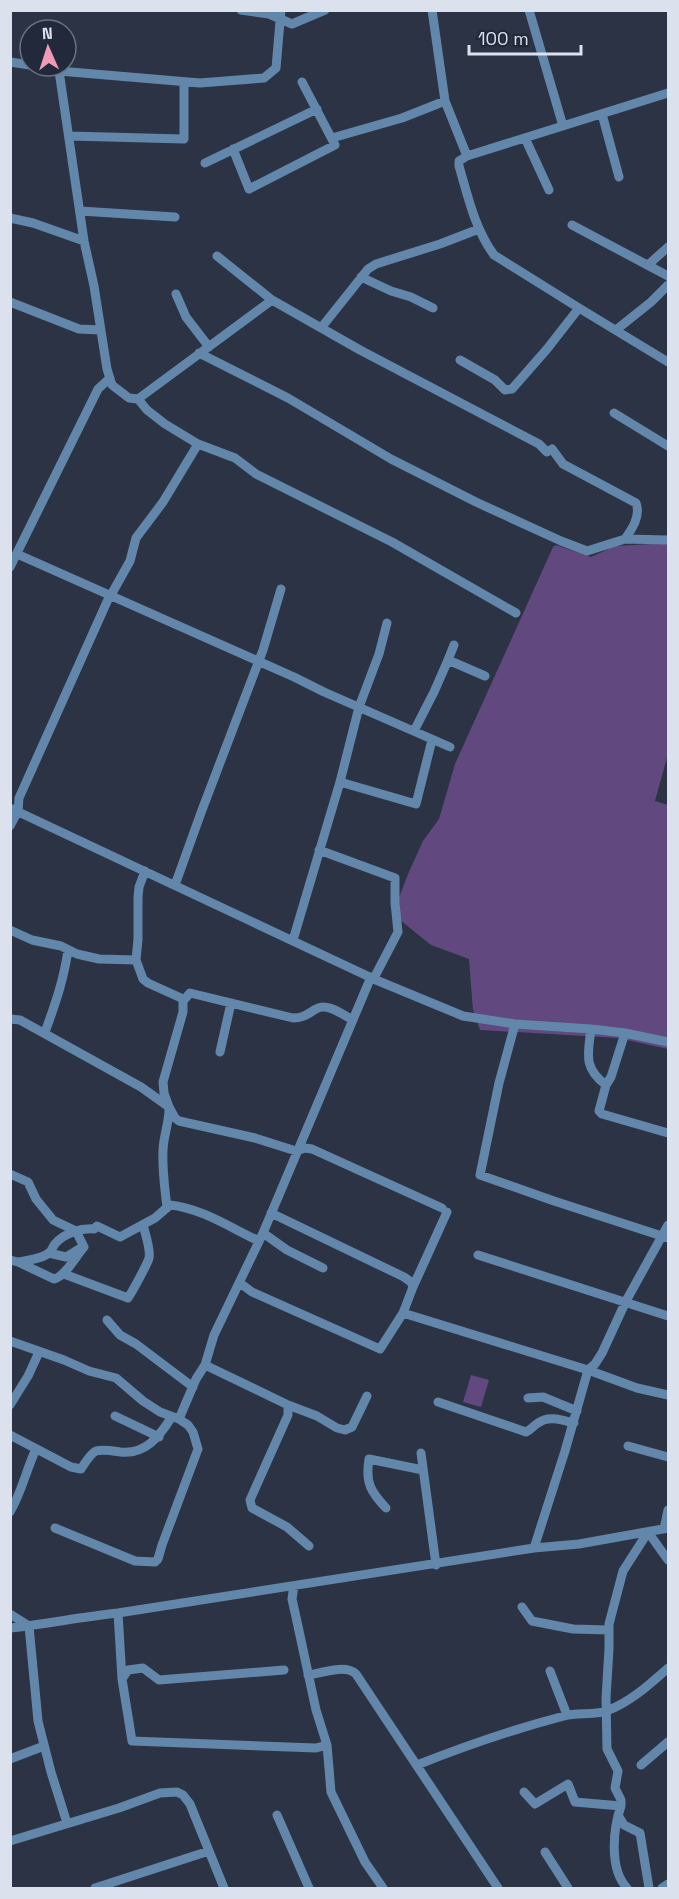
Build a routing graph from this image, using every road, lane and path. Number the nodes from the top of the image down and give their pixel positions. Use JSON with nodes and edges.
{"nodes":[{"id":1,"x":241,"y":10,"type":"edge"},
{"id":2,"x":325,"y":10,"type":"edge"},
{"id":3,"x":432,"y":10,"type":"edge"},
{"id":4,"x":529,"y":10,"type":"edge"},
{"id":5,"x":281,"y":15,"type":"edge"},
{"id":6,"x":78,"y":73,"type":"edge"},
{"id":7,"x":61,"y":78,"type":"edge"},
{"id":8,"x":302,"y":81,"type":"dead end"},
{"id":9,"x":184,"y":82,"type":"junction"},
{"id":10,"x":669,"y":93,"type":"edge"},
{"id":11,"x":445,"y":101,"type":"junction"},
{"id":12,"x":316,"y":109,"type":"junction"},
{"id":13,"x":602,"y":114,"type":"junction"},
{"id":14,"x":563,"y":126,"type":"junction"},
{"id":15,"x":69,"y":136,"type":"junction"},
{"id":16,"x":332,"y":138,"type":"junction"},
{"id":17,"x":525,"y":138,"type":"junction"},
{"id":18,"x":233,"y":149,"type":"junction"},
{"id":19,"x":467,"y":156,"type":"junction"},
{"id":20,"x":205,"y":163,"type":"dead end"},
{"id":21,"x":619,"y":177,"type":"dead end"},
{"id":22,"x":549,"y":190,"type":"dead end"},
{"id":23,"x":80,"y":211,"type":"junction"},
{"id":24,"x":175,"y":217,"type":"dead end"},
{"id":25,"x":10,"y":218,"type":"edge"},
{"id":26,"x":572,"y":225,"type":"dead end"},
{"id":27,"x":478,"y":229,"type":"junction"},
{"id":28,"x":84,"y":241,"type":"junction"},
{"id":29,"x":669,"y":247,"type":"edge"},
{"id":30,"x":217,"y":256,"type":"dead end"},
{"id":31,"x":648,"y":265,"type":"junction"},
{"id":32,"x":361,"y":276,"type":"junction"},
{"id":33,"x":669,"y":276,"type":"edge"},
{"id":34,"x":669,"y":285,"type":"edge"},
{"id":35,"x":176,"y":294,"type":"dead end"},
{"id":36,"x":272,"y":300,"type":"junction"},
{"id":37,"x":10,"y":303,"type":"edge"},
{"id":38,"x":433,"y":308,"type":"dead end"},
{"id":39,"x":579,"y":308,"type":"junction"},
{"id":40,"x":321,"y":328,"type":"junction"},
{"id":41,"x":99,"y":330,"type":"junction"},
{"id":42,"x":616,"y":330,"type":"junction"},
{"id":43,"x":209,"y":347,"type":"junction"},
{"id":44,"x":200,"y":353,"type":"junction"},
{"id":45,"x":460,"y":360,"type":"dead end"},
{"id":46,"x":669,"y":362,"type":"edge"},
{"id":47,"x":110,"y":378,"type":"junction"},
{"id":48,"x":138,"y":399,"type":"junction"},
{"id":49,"x":614,"y":413,"type":"dead end"},
{"id":50,"x":198,"y":444,"type":"junction"},
{"id":51,"x":669,"y":446,"type":"edge"},
{"id":52,"x":625,"y":539,"type":"junction"},
{"id":53,"x":669,"y":540,"type":"edge"},
{"id":54,"x":17,"y":554,"type":"junction"},
{"id":55,"x":10,"y":567,"type":"edge"},
{"id":56,"x":281,"y":589,"type":"dead end"},
{"id":57,"x":111,"y":595,"type":"junction"},
{"id":58,"x":516,"y":613,"type":"dead end"},
{"id":59,"x":387,"y":623,"type":"dead end"},
{"id":60,"x":454,"y":645,"type":"dead end"},
{"id":61,"x":448,"y":660,"type":"junction"},
{"id":62,"x":259,"y":662,"type":"junction"},
{"id":63,"x":484,"y":676,"type":"dead end"},
{"id":64,"x":359,"y":707,"type":"junction"},
{"id":65,"x":414,"y":731,"type":"junction"},
{"id":66,"x":432,"y":740,"type":"junction"},
{"id":67,"x":450,"y":747,"type":"dead end"},
{"id":68,"x":340,"y":782,"type":"junction"},
{"id":69,"x":14,"y":809,"type":"edge"},
{"id":70,"x":10,"y":826,"type":"edge"},
{"id":71,"x":319,"y":850,"type":"junction"},
{"id":72,"x":145,"y":871,"type":"junction"},
{"id":73,"x":176,"y":885,"type":"junction"},
{"id":74,"x":10,"y":930,"type":"edge"},
{"id":75,"x":292,"y":940,"type":"junction"},
{"id":76,"x":68,"y":950,"type":"junction"},
{"id":77,"x":136,"y":960,"type":"junction"},
{"id":78,"x":372,"y":978,"type":"junction"},
{"id":79,"x":183,"y":1001,"type":"junction"},
{"id":80,"x":231,"y":1003,"type":"junction"},
{"id":81,"x":10,"y":1019,"type":"edge"},
{"id":82,"x":353,"y":1020,"type":"junction"},
{"id":83,"x":515,"y":1024,"type":"junction"},
{"id":84,"x":591,"y":1029,"type":"junction"},
{"id":85,"x":45,"y":1032,"type":"junction"},
{"id":86,"x":625,"y":1033,"type":"junction"},
{"id":87,"x":669,"y":1042,"type":"edge"},
{"id":88,"x":220,"y":1052,"type":"dead end"},
{"id":89,"x":606,"y":1084,"type":"junction"},
{"id":90,"x":169,"y":1107,"type":"junction"},
{"id":91,"x":669,"y":1133,"type":"edge"},
{"id":92,"x":296,"y":1151,"type":"junction"},
{"id":93,"x":10,"y":1174,"type":"edge"},
{"id":94,"x":167,"y":1208,"type":"junction"},
{"id":95,"x":271,"y":1213,"type":"junction"},
{"id":96,"x":143,"y":1225,"type":"junction"},
{"id":97,"x":669,"y":1225,"type":"edge"},
{"id":98,"x":76,"y":1231,"type":"junction"},
{"id":99,"x":261,"y":1237,"type":"junction"},
{"id":100,"x":666,"y":1237,"type":"edge"},
{"id":101,"x":84,"y":1247,"type":"junction"},
{"id":102,"x":49,"y":1253,"type":"junction"},
{"id":103,"x":478,"y":1255,"type":"dead end"},
{"id":104,"x":14,"y":1261,"type":"edge"},
{"id":105,"x":323,"y":1268,"type":"dead end"},
{"id":106,"x":64,"y":1274,"type":"junction"},
{"id":107,"x":240,"y":1283,"type":"junction"},
{"id":108,"x":413,"y":1287,"type":"junction"},
{"id":109,"x":626,"y":1301,"type":"junction"},
{"id":110,"x":403,"y":1313,"type":"junction"},
{"id":111,"x":669,"y":1316,"type":"edge"},
{"id":112,"x":107,"y":1320,"type":"dead end"},
{"id":113,"x":10,"y":1341,"type":"edge"},
{"id":114,"x":39,"y":1352,"type":"junction"},
{"id":115,"x":205,"y":1365,"type":"junction"},
{"id":116,"x":588,"y":1370,"type":"junction"},
{"id":117,"x":193,"y":1387,"type":"junction"},
{"id":118,"x":669,"y":1395,"type":"edge"},
{"id":119,"x":367,"y":1396,"type":"dead end"},
{"id":120,"x":528,"y":1398,"type":"dead end"},
{"id":121,"x":438,"y":1402,"type":"dead end"},
{"id":122,"x":10,"y":1405,"type":"edge"},
{"id":123,"x":288,"y":1405,"type":"junction"},
{"id":124,"x":577,"y":1411,"type":"junction"},
{"id":125,"x":115,"y":1416,"type":"dead end"},
{"id":126,"x":175,"y":1418,"type":"junction"},
{"id":127,"x":574,"y":1423,"type":"junction"},
{"id":128,"x":10,"y":1435,"type":"edge"},
{"id":129,"x":159,"y":1437,"type":"junction"},
{"id":130,"x":628,"y":1446,"type":"dead end"},
{"id":131,"x":36,"y":1449,"type":"junction"},
{"id":132,"x":421,"y":1453,"type":"dead end"},
{"id":133,"x":669,"y":1457,"type":"edge"},
{"id":134,"x":423,"y":1470,"type":"junction"},
{"id":135,"x":386,"y":1508,"type":"dead end"},
{"id":136,"x":669,"y":1510,"type":"edge"},
{"id":137,"x":10,"y":1512,"type":"edge"},
{"id":138,"x":55,"y":1528,"type":"dead end"},
{"id":139,"x":666,"y":1529,"type":"edge"},
{"id":140,"x":648,"y":1532,"type":"junction"},
{"id":141,"x":309,"y":1546,"type":"dead end"},
{"id":142,"x":534,"y":1548,"type":"junction"},
{"id":143,"x":669,"y":1560,"type":"edge"},
{"id":144,"x":436,"y":1565,"type":"junction"},
{"id":145,"x":294,"y":1586,"type":"junction"},
{"id":146,"x":522,"y":1606,"type":"dead end"},
{"id":147,"x":118,"y":1613,"type":"junction"},
{"id":148,"x":10,"y":1614,"type":"edge"},
{"id":149,"x":29,"y":1626,"type":"junction"},
{"id":150,"x":10,"y":1628,"type":"edge"},
{"id":151,"x":609,"y":1630,"type":"junction"},
{"id":152,"x":669,"y":1668,"type":"edge"},
{"id":153,"x":284,"y":1670,"type":"dead end"},
{"id":154,"x":550,"y":1671,"type":"dead end"},
{"id":155,"x":308,"y":1675,"type":"junction"},
{"id":156,"x":122,"y":1679,"type":"junction"},
{"id":157,"x":606,"y":1712,"type":"junction"},
{"id":158,"x":567,"y":1715,"type":"junction"},
{"id":159,"x":669,"y":1742,"type":"edge"},
{"id":160,"x":327,"y":1745,"type":"junction"},
{"id":161,"x":44,"y":1746,"type":"junction"},
{"id":162,"x":10,"y":1759,"type":"edge"},
{"id":163,"x":641,"y":1765,"type":"dead end"},
{"id":164,"x":417,"y":1766,"type":"junction"},
{"id":165,"x":524,"y":1792,"type":"dead end"},
{"id":166,"x":620,"y":1810,"type":"junction"},
{"id":167,"x":277,"y":1815,"type":"dead end"},
{"id":168,"x":67,"y":1823,"type":"junction"},
{"id":169,"x":10,"y":1841,"type":"edge"},
{"id":170,"x":209,"y":1851,"type":"junction"},
{"id":171,"x":545,"y":1852,"type":"dead end"},
{"id":172,"x":669,"y":1884,"type":"edge"},
{"id":173,"x":95,"y":1888,"type":"edge"},
{"id":174,"x":224,"y":1888,"type":"edge"},
{"id":175,"x":309,"y":1888,"type":"edge"},
{"id":176,"x":383,"y":1888,"type":"edge"},
{"id":177,"x":498,"y":1888,"type":"edge"},
{"id":178,"x":568,"y":1888,"type":"edge"},
{"id":179,"x":627,"y":1888,"type":"edge"},
{"id":180,"x":649,"y":1888,"type":"edge"},
{"id":181,"x":662,"y":1888,"type":"edge"}],
"edges":[{"from":1,"to":5,"type":"street"},
{"from":2,"to":5,"type":"street"},
{"from":3,"to":11,"type":"street"},
{"from":4,"to":14,"type":"street"},
{"from":5,"to":9,"type":"street"},
{"from":6,"to":9,"type":"street"},
{"from":7,"to":15,"type":"street"},
{"from":8,"to":12,"type":"street"},
{"from":9,"to":15,"type":"street"},
{"from":10,"to":13,"type":"street"},
{"from":11,"to":16,"type":"street"},
{"from":11,"to":19,"type":"street"},
{"from":12,"to":16,"type":"street"},
{"from":12,"to":18,"type":"street"},
{"from":13,"to":14,"type":"street"},
{"from":13,"to":21,"type":"street"},
{"from":14,"to":17,"type":"street"},
{"from":15,"to":23,"type":"street"},
{"from":16,"to":18,"type":"street"},
{"from":17,"to":19,"type":"street"},
{"from":17,"to":22,"type":"street"},
{"from":18,"to":20,"type":"street"},
{"from":19,"to":27,"type":"street"},
{"from":23,"to":24,"type":"street"},
{"from":23,"to":28,"type":"street"},
{"from":25,"to":28,"type":"street"},
{"from":26,"to":31,"type":"street"},
{"from":27,"to":32,"type":"street"},
{"from":27,"to":39,"type":"street"},
{"from":28,"to":41,"type":"street"},
{"from":29,"to":31,"type":"street"},
{"from":30,"to":36,"type":"street"},
{"from":31,"to":33,"type":"street"},
{"from":32,"to":38,"type":"street"},
{"from":32,"to":40,"type":"street"},
{"from":34,"to":42,"type":"street"},
{"from":35,"to":43,"type":"street"},
{"from":36,"to":40,"type":"street"},
{"from":36,"to":43,"type":"street"},
{"from":37,"to":41,"type":"street"},
{"from":39,"to":42,"type":"street"},
{"from":39,"to":45,"type":"street"},
{"from":40,"to":52,"type":"street"},
{"from":41,"to":47,"type":"street"},
{"from":42,"to":46,"type":"street"},
{"from":43,"to":44,"type":"street"},
{"from":44,"to":48,"type":"street"},
{"from":44,"to":52,"type":"street"},
{"from":47,"to":48,"type":"street"},
{"from":47,"to":54,"type":"street"},
{"from":48,"to":50,"type":"street"},
{"from":49,"to":51,"type":"street"},
{"from":50,"to":57,"type":"street"},
{"from":50,"to":58,"type":"street"},
{"from":52,"to":53,"type":"street"},
{"from":54,"to":55,"type":"street"},
{"from":54,"to":57,"type":"street"},
{"from":56,"to":62,"type":"street"},
{"from":57,"to":62,"type":"street"},
{"from":57,"to":69,"type":"street"},
{"from":59,"to":64,"type":"street"},
{"from":60,"to":61,"type":"street"},
{"from":61,"to":63,"type":"street"},
{"from":61,"to":65,"type":"street"},
{"from":62,"to":64,"type":"street"},
{"from":62,"to":73,"type":"street"},
{"from":64,"to":65,"type":"street"},
{"from":64,"to":68,"type":"street"},
{"from":65,"to":66,"type":"street"},
{"from":66,"to":67,"type":"street"},
{"from":66,"to":68,"type":"street"},
{"from":68,"to":71,"type":"street"},
{"from":69,"to":70,"type":"street"},
{"from":69,"to":72,"type":"street"},
{"from":71,"to":75,"type":"street"},
{"from":71,"to":78,"type":"street"},
{"from":72,"to":73,"type":"street"},
{"from":72,"to":77,"type":"street"},
{"from":73,"to":75,"type":"street"},
{"from":74,"to":76,"type":"street"},
{"from":75,"to":78,"type":"street"},
{"from":76,"to":77,"type":"street"},
{"from":76,"to":85,"type":"street"},
{"from":77,"to":79,"type":"street"},
{"from":78,"to":82,"type":"street"},
{"from":78,"to":83,"type":"street"},
{"from":79,"to":80,"type":"street"},
{"from":79,"to":90,"type":"street"},
{"from":80,"to":82,"type":"street"},
{"from":80,"to":88,"type":"street"},
{"from":81,"to":85,"type":"street"},
{"from":82,"to":92,"type":"street"},
{"from":83,"to":84,"type":"street"},
{"from":83,"to":100,"type":"street"},
{"from":84,"to":86,"type":"street"},
{"from":84,"to":89,"type":"street"},
{"from":85,"to":90,"type":"street"},
{"from":86,"to":87,"type":"street"},
{"from":86,"to":89,"type":"street"},
{"from":89,"to":91,"type":"street"},
{"from":90,"to":92,"type":"street"},
{"from":90,"to":94,"type":"street"},
{"from":92,"to":95,"type":"street"},
{"from":92,"to":108,"type":"street"},
{"from":93,"to":98,"type":"street"},
{"from":94,"to":96,"type":"street"},
{"from":94,"to":99,"type":"street"},
{"from":95,"to":99,"type":"street"},
{"from":95,"to":108,"type":"street"},
{"from":96,"to":98,"type":"street"},
{"from":96,"to":106,"type":"street"},
{"from":97,"to":100,"type":"street"},
{"from":98,"to":101,"type":"street"},
{"from":98,"to":102,"type":"street"},
{"from":99,"to":105,"type":"street"},
{"from":99,"to":107,"type":"street"},
{"from":100,"to":109,"type":"street"},
{"from":101,"to":102,"type":"street"},
{"from":101,"to":106,"type":"street"},
{"from":102,"to":104,"type":"street"},
{"from":103,"to":109,"type":"street"},
{"from":104,"to":106,"type":"street"},
{"from":107,"to":110,"type":"street"},
{"from":107,"to":115,"type":"street"},
{"from":108,"to":110,"type":"street"},
{"from":109,"to":111,"type":"street"},
{"from":109,"to":116,"type":"street"},
{"from":110,"to":116,"type":"street"},
{"from":112,"to":117,"type":"street"},
{"from":113,"to":114,"type":"street"},
{"from":114,"to":122,"type":"street"},
{"from":114,"to":126,"type":"street"},
{"from":115,"to":117,"type":"street"},
{"from":115,"to":123,"type":"street"},
{"from":116,"to":118,"type":"street"},
{"from":116,"to":124,"type":"street"},
{"from":117,"to":126,"type":"street"},
{"from":119,"to":123,"type":"street"},
{"from":120,"to":124,"type":"street"},
{"from":121,"to":127,"type":"street"},
{"from":123,"to":141,"type":"street"},
{"from":124,"to":127,"type":"street"},
{"from":125,"to":129,"type":"street"},
{"from":126,"to":129,"type":"street"},
{"from":126,"to":138,"type":"street"},
{"from":127,"to":142,"type":"street"},
{"from":128,"to":131,"type":"street"},
{"from":129,"to":131,"type":"street"},
{"from":130,"to":133,"type":"street"},
{"from":131,"to":137,"type":"street"},
{"from":132,"to":134,"type":"street"},
{"from":134,"to":135,"type":"street"},
{"from":134,"to":144,"type":"street"},
{"from":136,"to":139,"type":"street"},
{"from":139,"to":140,"type":"street"},
{"from":140,"to":142,"type":"street"},
{"from":140,"to":143,"type":"street"},
{"from":140,"to":151,"type":"street"},
{"from":142,"to":144,"type":"street"},
{"from":144,"to":145,"type":"street"},
{"from":145,"to":147,"type":"street"},
{"from":145,"to":155,"type":"street"},
{"from":146,"to":151,"type":"street"},
{"from":147,"to":149,"type":"street"},
{"from":147,"to":156,"type":"street"},
{"from":148,"to":149,"type":"street"},
{"from":149,"to":150,"type":"street"},
{"from":149,"to":161,"type":"street"},
{"from":151,"to":157,"type":"street"},
{"from":152,"to":157,"type":"street"},
{"from":153,"to":156,"type":"street"},
{"from":154,"to":158,"type":"street"},
{"from":155,"to":160,"type":"street"},
{"from":155,"to":164,"type":"street"},
{"from":156,"to":160,"type":"street"},
{"from":157,"to":158,"type":"street"},
{"from":157,"to":166,"type":"street"},
{"from":158,"to":164,"type":"street"},
{"from":159,"to":163,"type":"street"},
{"from":160,"to":176,"type":"street"},
{"from":161,"to":162,"type":"street"},
{"from":161,"to":168,"type":"street"},
{"from":164,"to":177,"type":"street"},
{"from":165,"to":166,"type":"street"},
{"from":166,"to":179,"type":"street"},
{"from":166,"to":180,"type":"street"},
{"from":167,"to":175,"type":"street"},
{"from":168,"to":169,"type":"street"},
{"from":168,"to":170,"type":"street"},
{"from":170,"to":173,"type":"street"},
{"from":170,"to":174,"type":"street"},
{"from":171,"to":178,"type":"street"},
{"from":172,"to":181,"type":"street"}]}
